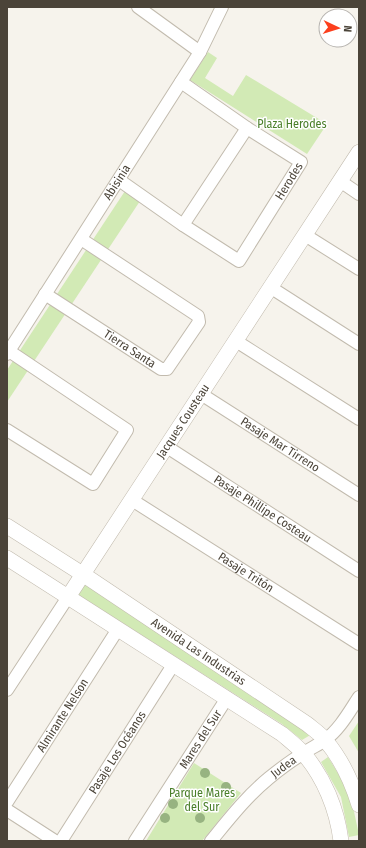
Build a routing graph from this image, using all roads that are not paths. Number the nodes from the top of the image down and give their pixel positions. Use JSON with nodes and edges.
{"nodes":[{"id":1,"x":138,"y":7,"type":"edge"},
{"id":2,"x":222,"y":7,"type":"edge"},
{"id":3,"x":200,"y":52,"type":"junction"},
{"id":4,"x":181,"y":82,"type":"junction"},
{"id":5,"x":247,"y":128,"type":"junction"},
{"id":6,"x":359,"y":152,"type":"edge"},
{"id":7,"x":118,"y":180,"type":"junction"},
{"id":8,"x":340,"y":181,"type":"junction"},
{"id":9,"x":359,"y":194,"type":"edge"},
{"id":10,"x":184,"y":225,"type":"junction"},
{"id":11,"x":305,"y":235,"type":"junction"},
{"id":12,"x":81,"y":239,"type":"junction"},
{"id":13,"x":359,"y":269,"type":"edge"},
{"id":14,"x":270,"y":288,"type":"junction"},
{"id":15,"x":45,"y":294,"type":"junction"},
{"id":16,"x":236,"y":341,"type":"junction"},
{"id":17,"x":359,"y":344,"type":"edge"},
{"id":18,"x":8,"y":353,"type":"edge"},
{"id":19,"x":201,"y":394,"type":"junction"},
{"id":20,"x":359,"y":419,"type":"edge"},
{"id":21,"x":7,"y":430,"type":"edge"},
{"id":22,"x":167,"y":447,"type":"junction"},
{"id":23,"x":359,"y":495,"type":"edge"},
{"id":24,"x":132,"y":500,"type":"junction"},
{"id":25,"x":7,"y":526,"type":"edge"},
{"id":26,"x":7,"y":558,"type":"edge"},
{"id":27,"x":359,"y":571,"type":"edge"},
{"id":28,"x":84,"y":575,"type":"junction"},
{"id":29,"x":68,"y":597,"type":"junction"},
{"id":30,"x":118,"y":629,"type":"junction"},
{"id":31,"x":359,"y":644,"type":"edge"},
{"id":32,"x":173,"y":665,"type":"junction"},
{"id":33,"x":7,"y":690,"type":"edge"},
{"id":34,"x":359,"y":697,"type":"edge"},
{"id":35,"x":226,"y":698,"type":"junction"},
{"id":36,"x":325,"y":740,"type":"junction"},
{"id":37,"x":303,"y":753,"type":"junction"},
{"id":38,"x":7,"y":802,"type":"edge"},
{"id":39,"x":359,"y":805,"type":"edge"},
{"id":40,"x":7,"y":810,"type":"edge"},
{"id":41,"x":55,"y":841,"type":"edge"},
{"id":42,"x":61,"y":841,"type":"edge"},
{"id":43,"x":135,"y":841,"type":"edge"},
{"id":44,"x":211,"y":841,"type":"edge"},
{"id":45,"x":340,"y":841,"type":"edge"}],
"edges":[{"from":1,"to":3,"type":"street"},
{"from":2,"to":3,"type":"street","name":"Abisinia"},
{"from":3,"to":4,"type":"street","name":"Abisinia"},
{"from":4,"to":5,"type":"street","name":"Herodes"},
{"from":4,"to":7,"type":"street","name":"Abisinia"},
{"from":5,"to":10,"type":"street"},
{"from":5,"to":10,"type":"street","name":"Herodes"},
{"from":6,"to":8,"type":"street","name":"Jacques Cousteau"},
{"from":7,"to":10,"type":"street"},
{"from":7,"to":12,"type":"street","name":"Abisinia"},
{"from":8,"to":9,"type":"street"},
{"from":8,"to":11,"type":"street","name":"Jacques Cousteau"},
{"from":11,"to":13,"type":"street"},
{"from":11,"to":14,"type":"street","name":"Jacques Cousteau"},
{"from":12,"to":15,"type":"street","name":"Abisinia"},
{"from":12,"to":15,"type":"street","name":"Tierra Santa"},
{"from":14,"to":16,"type":"street","name":"Jacques Cousteau"},
{"from":14,"to":17,"type":"street"},
{"from":15,"to":18,"type":"street","name":"Abisinia"},
{"from":16,"to":19,"type":"street","name":"Jacques Cousteau"},
{"from":16,"to":20,"type":"street"},
{"from":18,"to":21,"type":"street"},
{"from":19,"to":22,"type":"street","name":"Jacques Cousteau"},
{"from":19,"to":23,"type":"street","name":"Pasaje Mar Tirreno"},
{"from":22,"to":24,"type":"street","name":"Jacques Cousteau"},
{"from":22,"to":27,"type":"street","name":"Pasaje Phillipe Costeau"},
{"from":24,"to":28,"type":"street","name":"Jacques Cousteau"},
{"from":24,"to":31,"type":"street","name":"Pasaje Tritón"},
{"from":25,"to":28,"type":"street","name":"Avenida Las Industrias"},
{"from":26,"to":29,"type":"street","name":"Avenida Las Industrias"},
{"from":28,"to":29,"type":"street","name":"Jacques Cousteau"},
{"from":28,"to":36,"type":"street","name":"Avenida Las Industrias"},
{"from":29,"to":30,"type":"street","name":"Avenida Las Industrias"},
{"from":29,"to":33,"type":"street","name":"Jacques Cousteau"},
{"from":30,"to":32,"type":"street","name":"Avenida Las Industrias"},
{"from":30,"to":38,"type":"street","name":"Almirante Nelson"},
{"from":32,"to":35,"type":"street","name":"Avenida Las Industrias"},
{"from":32,"to":42,"type":"street","name":"Pasaje Los Océanos"},
{"from":34,"to":36,"type":"street","name":"Judea"},
{"from":35,"to":37,"type":"street","name":"Avenida Las Industrias"},
{"from":35,"to":43,"type":"street","name":"Mares del Sur"},
{"from":36,"to":37,"type":"street","name":"Judea"},
{"from":36,"to":39,"type":"street","name":"Avenida Las Industrias"},
{"from":37,"to":44,"type":"street","name":"Judea"},
{"from":37,"to":45,"type":"street","name":"Avenida Las Industrias"},
{"from":40,"to":41,"type":"street"}]}
